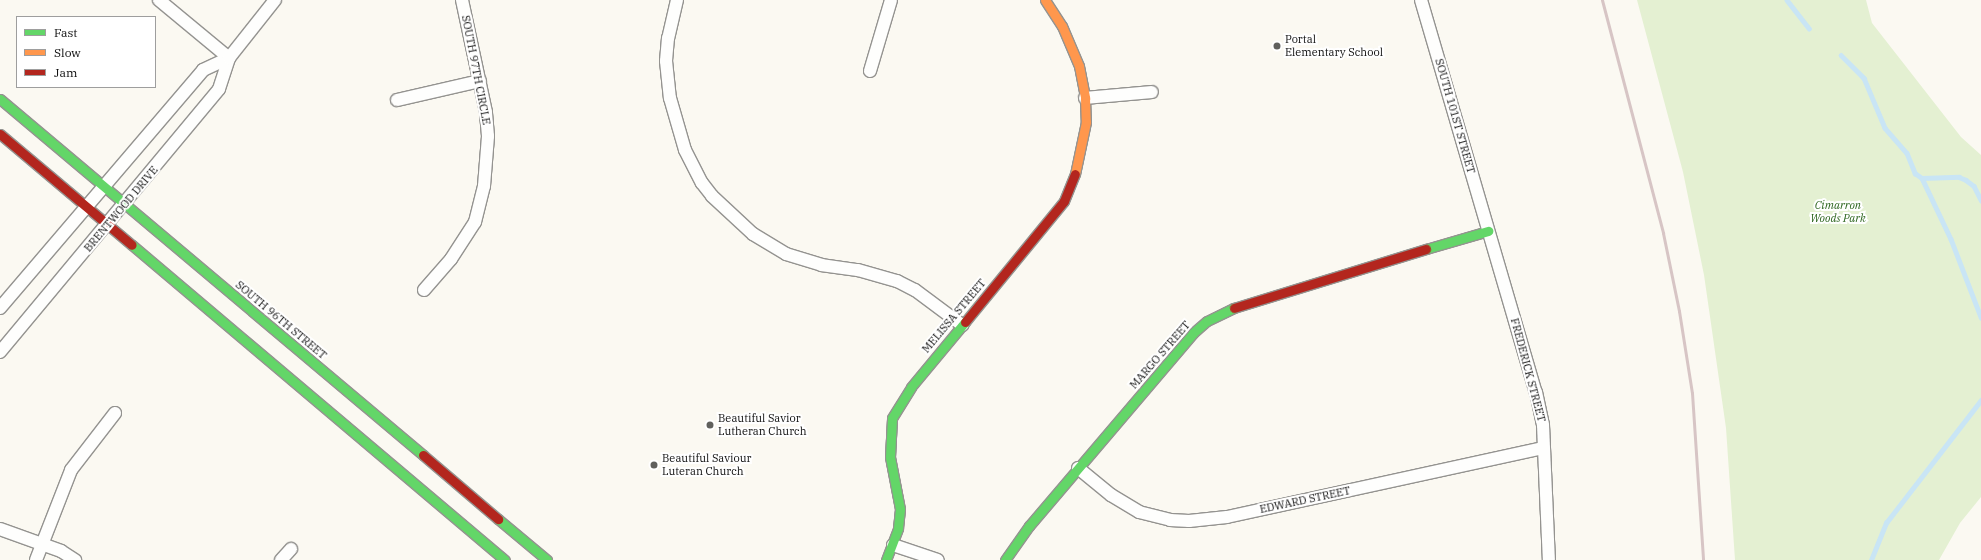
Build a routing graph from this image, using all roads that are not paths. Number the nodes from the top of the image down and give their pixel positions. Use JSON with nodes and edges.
{"nodes":[{"id":1,"x":159,"y":0,"type":"edge"},
{"id":2,"x":276,"y":0,"type":"edge"},
{"id":3,"x":462,"y":0,"type":"edge"},
{"id":4,"x":677,"y":0,"type":"edge"},
{"id":5,"x":891,"y":0,"type":"edge"},
{"id":6,"x":1045,"y":0,"type":"edge"},
{"id":7,"x":1421,"y":0,"type":"edge"},
{"id":8,"x":229,"y":58,"type":"junction"},
{"id":9,"x":870,"y":71,"type":"dead end"},
{"id":10,"x":480,"y":81,"type":"junction"},
{"id":11,"x":1152,"y":92,"type":"dead end"},
{"id":12,"x":1085,"y":98,"type":"junction"},
{"id":13,"x":0,"y":99,"type":"edge"},
{"id":14,"x":397,"y":100,"type":"dead end"},
{"id":15,"x":0,"y":134,"type":"edge"},
{"id":16,"x":103,"y":186,"type":"junction"},
{"id":17,"x":125,"y":204,"type":"junction"},
{"id":18,"x":85,"y":207,"type":"junction"},
{"id":19,"x":108,"y":225,"type":"junction"},
{"id":20,"x":1488,"y":232,"type":"junction"},
{"id":21,"x":424,"y":290,"type":"dead end"},
{"id":22,"x":0,"y":308,"type":"edge"},
{"id":23,"x":962,"y":325,"type":"junction"},
{"id":24,"x":0,"y":352,"type":"edge"},
{"id":25,"x":115,"y":413,"type":"dead end"},
{"id":26,"x":1544,"y":448,"type":"junction"},
{"id":27,"x":1078,"y":468,"type":"junction"},
{"id":28,"x":0,"y":529,"type":"edge"},
{"id":29,"x":41,"y":543,"type":"junction"},
{"id":30,"x":893,"y":544,"type":"junction"},
{"id":31,"x":291,"y":549,"type":"dead end"},
{"id":32,"x":36,"y":560,"type":"edge"},
{"id":33,"x":75,"y":560,"type":"edge"},
{"id":34,"x":281,"y":560,"type":"edge"},
{"id":35,"x":505,"y":560,"type":"edge"},
{"id":36,"x":547,"y":560,"type":"edge"},
{"id":37,"x":886,"y":560,"type":"edge"},
{"id":38,"x":938,"y":560,"type":"edge"},
{"id":39,"x":1005,"y":560,"type":"edge"},
{"id":40,"x":1549,"y":560,"type":"edge"}],
"edges":[{"from":1,"to":8,"type":"street"},
{"from":2,"to":8,"type":"street","name":"BRENTWOOD DRIVE"},
{"from":3,"to":10,"type":"street","name":"SOUTH 97TH CIRCLE"},
{"from":4,"to":23,"type":"street"},
{"from":5,"to":9,"type":"street"},
{"from":6,"to":12,"type":"main road","name":"MELISSA STREET"},
{"from":7,"to":20,"type":"street","name":"SOUTH 101ST STREET"},
{"from":8,"to":16,"type":"street","name":"BRENTWOOD DRIVE"},
{"from":8,"to":17,"type":"street","name":"BRENTWOOD DRIVE"},
{"from":10,"to":14,"type":"street"},
{"from":10,"to":21,"type":"street","name":"SOUTH 97TH CIRCLE"},
{"from":11,"to":12,"type":"street"},
{"from":12,"to":23,"type":"main road","name":"MELISSA STREET"},
{"from":13,"to":16,"type":"main road","name":"SOUTH 96TH STREET"},
{"from":15,"to":18,"type":"main road"},
{"from":16,"to":17,"type":"main road","name":"SOUTH 96TH STREET"},
{"from":16,"to":18,"type":"street","name":"BRENTWOOD DRIVE"},
{"from":17,"to":19,"type":"street","name":"BRENTWOOD DRIVE"},
{"from":17,"to":36,"type":"main road","name":"SOUTH 96TH STREET"},
{"from":18,"to":19,"type":"main road"},
{"from":18,"to":22,"type":"street","name":"BRENTWOOD DRIVE"},
{"from":19,"to":24,"type":"street","name":"BRENTWOOD DRIVE"},
{"from":19,"to":35,"type":"main road"},
{"from":20,"to":26,"type":"street","name":"FREDERICK STREET"},
{"from":20,"to":27,"type":"main road","name":"MARGO STREET"},
{"from":23,"to":30,"type":"main road","name":"MELISSA STREET"},
{"from":25,"to":29,"type":"street"},
{"from":26,"to":27,"type":"street","name":"EDWARD STREET"},
{"from":26,"to":40,"type":"street","name":"FREDERICK STREET"},
{"from":27,"to":39,"type":"main road","name":"MARGO STREET"},
{"from":28,"to":29,"type":"street"},
{"from":29,"to":32,"type":"street"},
{"from":29,"to":33,"type":"street"},
{"from":30,"to":37,"type":"main road","name":"MELISSA STREET"},
{"from":30,"to":38,"type":"street"},
{"from":31,"to":34,"type":"street"}]}
